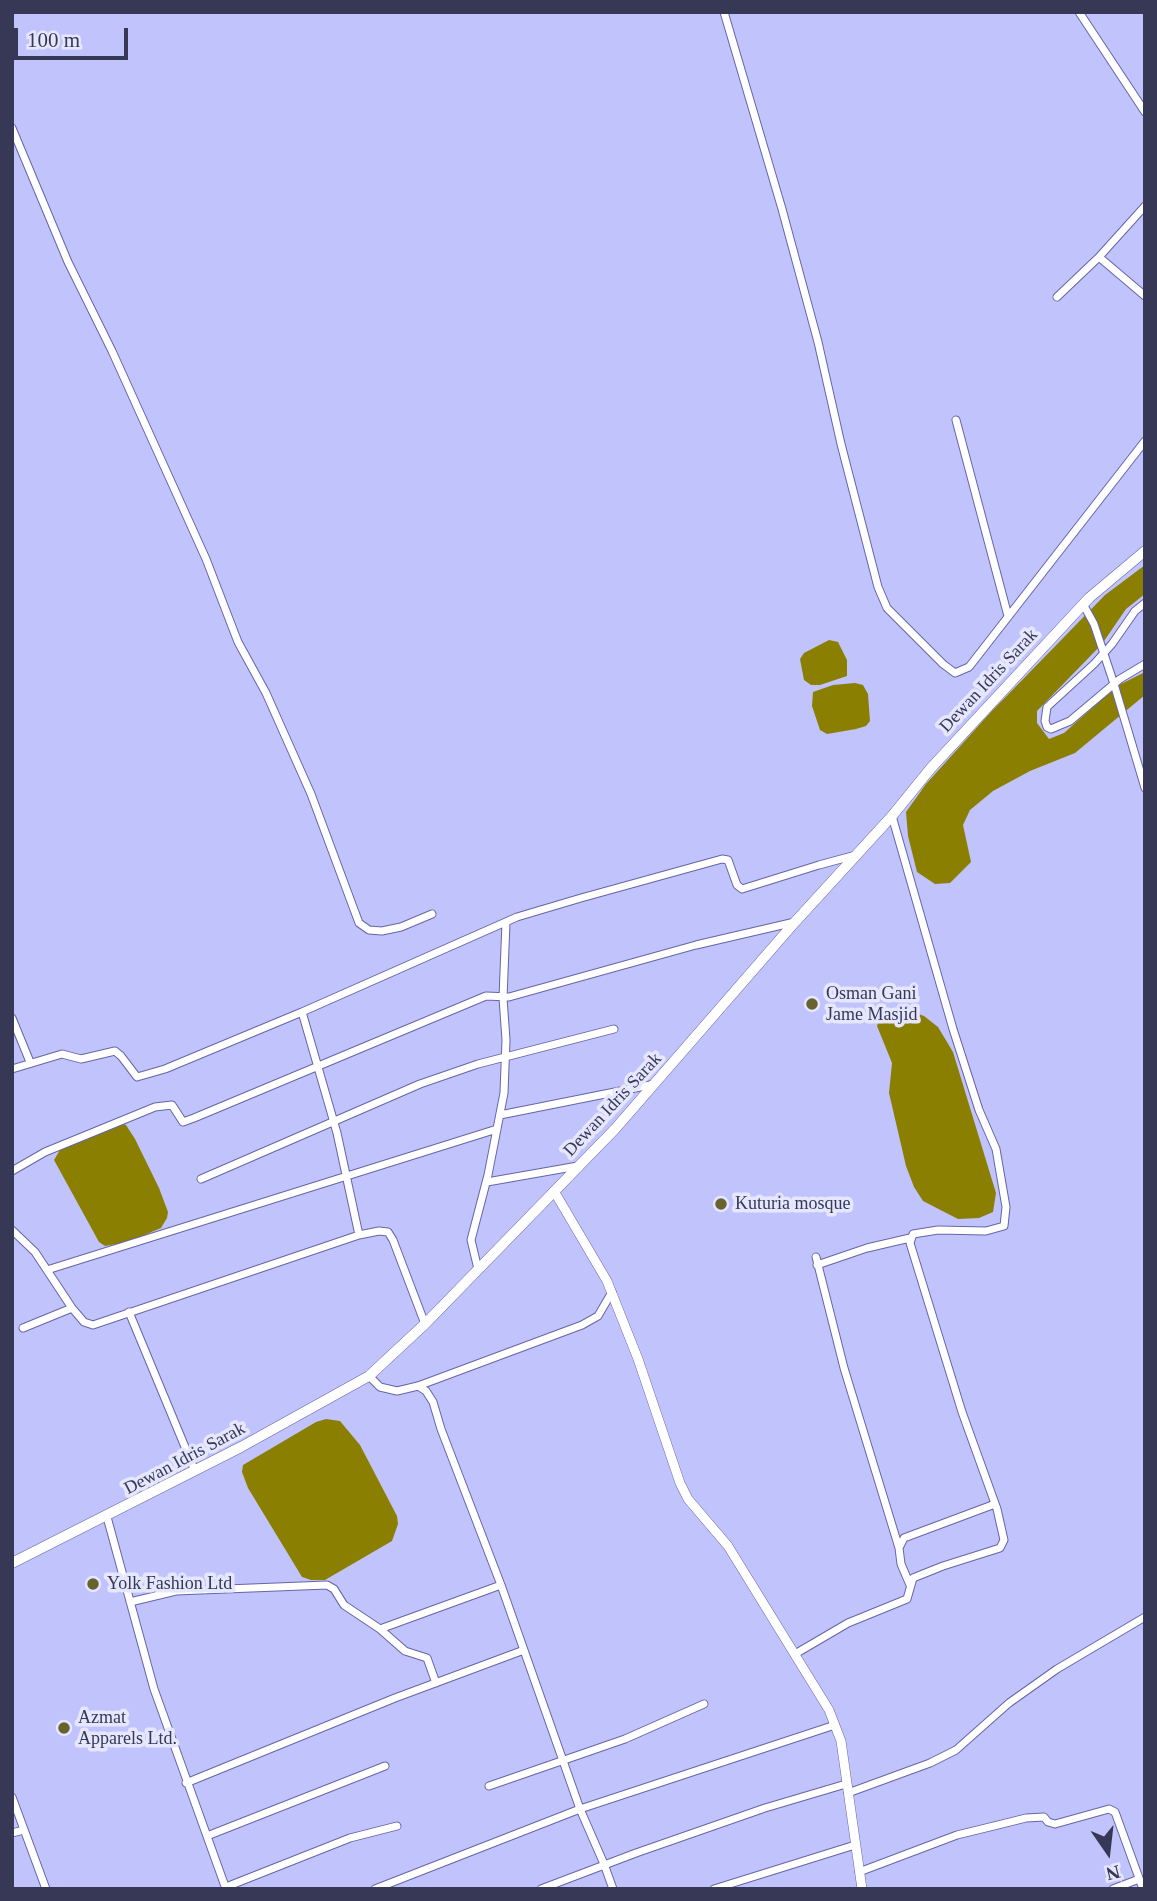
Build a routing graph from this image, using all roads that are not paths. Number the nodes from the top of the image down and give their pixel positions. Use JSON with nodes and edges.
{"nodes":[{"id":1,"x":723,"y":12,"type":"edge"},
{"id":2,"x":1079,"y":12,"type":"edge"},
{"id":3,"x":1145,"y":112,"type":"edge"},
{"id":4,"x":12,"y":128,"type":"edge"},
{"id":5,"x":1145,"y":206,"type":"edge"},
{"id":6,"x":1099,"y":257,"type":"junction"},
{"id":7,"x":1145,"y":296,"type":"edge"},
{"id":8,"x":1058,"y":297,"type":"dead end"},
{"id":9,"x":956,"y":421,"type":"dead end"},
{"id":10,"x":1145,"y":441,"type":"edge"},
{"id":11,"x":1145,"y":551,"type":"edge"},
{"id":12,"x":1145,"y":603,"type":"edge"},
{"id":13,"x":1083,"y":604,"type":"junction"},
{"id":14,"x":1009,"y":616,"type":"junction"},
{"id":15,"x":1103,"y":654,"type":"junction"},
{"id":16,"x":1145,"y":664,"type":"edge"},
{"id":17,"x":1114,"y":684,"type":"junction"},
{"id":18,"x":1145,"y":788,"type":"edge"},
{"id":19,"x":892,"y":816,"type":"junction"},
{"id":20,"x":856,"y":855,"type":"junction"},
{"id":21,"x":432,"y":914,"type":"dead end"},
{"id":22,"x":506,"y":922,"type":"junction"},
{"id":23,"x":795,"y":922,"type":"junction"},
{"id":24,"x":503,"y":998,"type":"junction"},
{"id":25,"x":302,"y":1012,"type":"junction"},
{"id":26,"x":12,"y":1018,"type":"edge"},
{"id":27,"x":614,"y":1029,"type":"dead end"},
{"id":28,"x":505,"y":1057,"type":"junction"},
{"id":29,"x":30,"y":1062,"type":"junction"},
{"id":30,"x":319,"y":1065,"type":"junction"},
{"id":31,"x":12,"y":1069,"type":"edge"},
{"id":32,"x":656,"y":1083,"type":"junction"},
{"id":33,"x":500,"y":1115,"type":"junction"},
{"id":34,"x":334,"y":1122,"type":"junction"},
{"id":35,"x":497,"y":1129,"type":"junction"},
{"id":36,"x":579,"y":1166,"type":"junction"},
{"id":37,"x":12,"y":1171,"type":"edge"},
{"id":38,"x":346,"y":1176,"type":"junction"},
{"id":39,"x":201,"y":1179,"type":"dead end"},
{"id":40,"x":487,"y":1182,"type":"junction"},
{"id":41,"x":554,"y":1191,"type":"junction"},
{"id":42,"x":14,"y":1229,"type":"edge"},
{"id":43,"x":359,"y":1235,"type":"junction"},
{"id":44,"x":910,"y":1238,"type":"junction"},
{"id":45,"x":478,"y":1269,"type":"junction"},
{"id":46,"x":47,"y":1270,"type":"junction"},
{"id":47,"x":612,"y":1292,"type":"junction"},
{"id":48,"x":72,"y":1308,"type":"junction"},
{"id":49,"x":129,"y":1312,"type":"junction"},
{"id":50,"x":425,"y":1324,"type":"junction"},
{"id":51,"x":23,"y":1328,"type":"dead end"},
{"id":52,"x":369,"y":1376,"type":"junction"},
{"id":53,"x":418,"y":1386,"type":"junction"},
{"id":54,"x":195,"y":1471,"type":"junction"},
{"id":55,"x":995,"y":1504,"type":"junction"},
{"id":56,"x":107,"y":1517,"type":"junction"},
{"id":57,"x":899,"y":1548,"type":"junction"},
{"id":58,"x":12,"y":1563,"type":"edge"},
{"id":59,"x":501,"y":1585,"type":"junction"},
{"id":60,"x":910,"y":1585,"type":"junction"},
{"id":61,"x":130,"y":1602,"type":"junction"},
{"id":62,"x":1145,"y":1617,"type":"edge"},
{"id":63,"x":380,"y":1629,"type":"junction"},
{"id":64,"x":524,"y":1650,"type":"junction"},
{"id":65,"x":795,"y":1654,"type":"junction"},
{"id":66,"x":436,"y":1683,"type":"junction"},
{"id":67,"x":704,"y":1703,"type":"dead end"},
{"id":68,"x":835,"y":1725,"type":"junction"},
{"id":69,"x":563,"y":1762,"type":"junction"},
{"id":70,"x":386,"y":1766,"type":"dead end"},
{"id":71,"x":186,"y":1783,"type":"junction"},
{"id":72,"x":489,"y":1786,"type":"dead end"},
{"id":73,"x":847,"y":1788,"type":"junction"},
{"id":74,"x":12,"y":1797,"type":"edge"},
{"id":75,"x":580,"y":1810,"type":"junction"},
{"id":76,"x":397,"y":1826,"type":"dead end"},
{"id":77,"x":24,"y":1830,"type":"junction"},
{"id":78,"x":12,"y":1833,"type":"edge"},
{"id":79,"x":207,"y":1836,"type":"junction"},
{"id":80,"x":855,"y":1845,"type":"junction"},
{"id":81,"x":604,"y":1864,"type":"junction"},
{"id":82,"x":859,"y":1871,"type":"junction"},
{"id":83,"x":1139,"y":1879,"type":"junction"},
{"id":84,"x":226,"y":1888,"type":"edge"},
{"id":85,"x":46,"y":1889,"type":"edge"},
{"id":86,"x":376,"y":1889,"type":"edge"},
{"id":87,"x":541,"y":1889,"type":"edge"},
{"id":88,"x":613,"y":1889,"type":"edge"},
{"id":89,"x":714,"y":1889,"type":"edge"},
{"id":90,"x":862,"y":1889,"type":"edge"},
{"id":91,"x":1113,"y":1889,"type":"edge"},
{"id":92,"x":1143,"y":1889,"type":"edge"}],
"edges":[{"from":1,"to":14,"type":"street"},
{"from":2,"to":3,"type":"street"},
{"from":4,"to":21,"type":"street"},
{"from":5,"to":6,"type":"street"},
{"from":6,"to":7,"type":"street"},
{"from":6,"to":8,"type":"street"},
{"from":9,"to":14,"type":"street"},
{"from":10,"to":14,"type":"street"},
{"from":11,"to":13,"type":"main road","name":"Dewan Idris Sarak"},
{"from":12,"to":15,"type":"street"},
{"from":13,"to":15,"type":"street"},
{"from":13,"to":19,"type":"main road","name":"Dewan Idris Sarak"},
{"from":15,"to":17,"type":"street"},
{"from":15,"to":17,"type":"street"},
{"from":16,"to":17,"type":"street"},
{"from":17,"to":18,"type":"street"},
{"from":19,"to":20,"type":"main road","name":"Dewan Idris Sarak"},
{"from":19,"to":44,"type":"street"},
{"from":20,"to":22,"type":"street"},
{"from":20,"to":23,"type":"main road","name":"Dewan Idris Sarak"},
{"from":22,"to":24,"type":"street"},
{"from":22,"to":25,"type":"street"},
{"from":23,"to":24,"type":"street"},
{"from":23,"to":32,"type":"main road","name":"Dewan Idris Sarak"},
{"from":24,"to":28,"type":"street"},
{"from":24,"to":30,"type":"street"},
{"from":25,"to":29,"type":"street"},
{"from":25,"to":30,"type":"street"},
{"from":26,"to":29,"type":"street"},
{"from":27,"to":28,"type":"street"},
{"from":28,"to":33,"type":"street"},
{"from":28,"to":34,"type":"street"},
{"from":29,"to":31,"type":"street"},
{"from":30,"to":34,"type":"street"},
{"from":30,"to":37,"type":"street"},
{"from":32,"to":33,"type":"street"},
{"from":32,"to":36,"type":"main road","name":"Dewan Idris Sarak"},
{"from":33,"to":35,"type":"street"},
{"from":34,"to":38,"type":"street"},
{"from":34,"to":39,"type":"street"},
{"from":35,"to":38,"type":"street"},
{"from":35,"to":40,"type":"street"},
{"from":36,"to":40,"type":"street"},
{"from":36,"to":41,"type":"main road","name":"Dewan Idris Sarak"},
{"from":38,"to":43,"type":"street"},
{"from":38,"to":46,"type":"street"},
{"from":40,"to":45,"type":"street"},
{"from":41,"to":45,"type":"main road","name":"Dewan Idris Sarak"},
{"from":41,"to":47,"type":"street"},
{"from":42,"to":46,"type":"street"},
{"from":43,"to":49,"type":"street"},
{"from":43,"to":50,"type":"street"},
{"from":44,"to":55,"type":"street"},
{"from":44,"to":57,"type":"street"},
{"from":45,"to":50,"type":"main road","name":"Dewan Idris Sarak"},
{"from":46,"to":48,"type":"street"},
{"from":47,"to":53,"type":"street"},
{"from":47,"to":65,"type":"street"},
{"from":48,"to":49,"type":"street"},
{"from":48,"to":51,"type":"street"},
{"from":49,"to":54,"type":"street"},
{"from":50,"to":52,"type":"main road","name":"Dewan Idris Sarak"},
{"from":52,"to":53,"type":"street"},
{"from":52,"to":54,"type":"main road","name":"Dewan Idris Sarak"},
{"from":53,"to":59,"type":"street"},
{"from":54,"to":56,"type":"main road","name":"Dewan Idris Sarak"},
{"from":55,"to":57,"type":"street"},
{"from":55,"to":60,"type":"street"},
{"from":56,"to":58,"type":"main road","name":"Dewan Idris Sarak"},
{"from":56,"to":61,"type":"street"},
{"from":57,"to":60,"type":"street"},
{"from":59,"to":63,"type":"street"},
{"from":59,"to":64,"type":"street"},
{"from":60,"to":65,"type":"street"},
{"from":61,"to":63,"type":"street"},
{"from":61,"to":71,"type":"street"},
{"from":62,"to":73,"type":"street"},
{"from":63,"to":66,"type":"street"},
{"from":64,"to":66,"type":"street"},
{"from":64,"to":69,"type":"street"},
{"from":65,"to":68,"type":"street"},
{"from":66,"to":71,"type":"street"},
{"from":67,"to":69,"type":"street"},
{"from":68,"to":73,"type":"street"},
{"from":68,"to":75,"type":"street"},
{"from":69,"to":72,"type":"street"},
{"from":69,"to":75,"type":"street"},
{"from":70,"to":79,"type":"street"},
{"from":71,"to":79,"type":"street"},
{"from":73,"to":80,"type":"street"},
{"from":73,"to":81,"type":"street"},
{"from":74,"to":77,"type":"street"},
{"from":75,"to":81,"type":"street"},
{"from":75,"to":86,"type":"street"},
{"from":76,"to":84,"type":"street"},
{"from":77,"to":78,"type":"street"},
{"from":77,"to":85,"type":"street"},
{"from":79,"to":84,"type":"street"},
{"from":80,"to":82,"type":"street"},
{"from":80,"to":89,"type":"street"},
{"from":81,"to":87,"type":"street"},
{"from":81,"to":88,"type":"street"},
{"from":82,"to":83,"type":"street"},
{"from":82,"to":90,"type":"street"},
{"from":83,"to":91,"type":"street"},
{"from":83,"to":92,"type":"street"}]}
